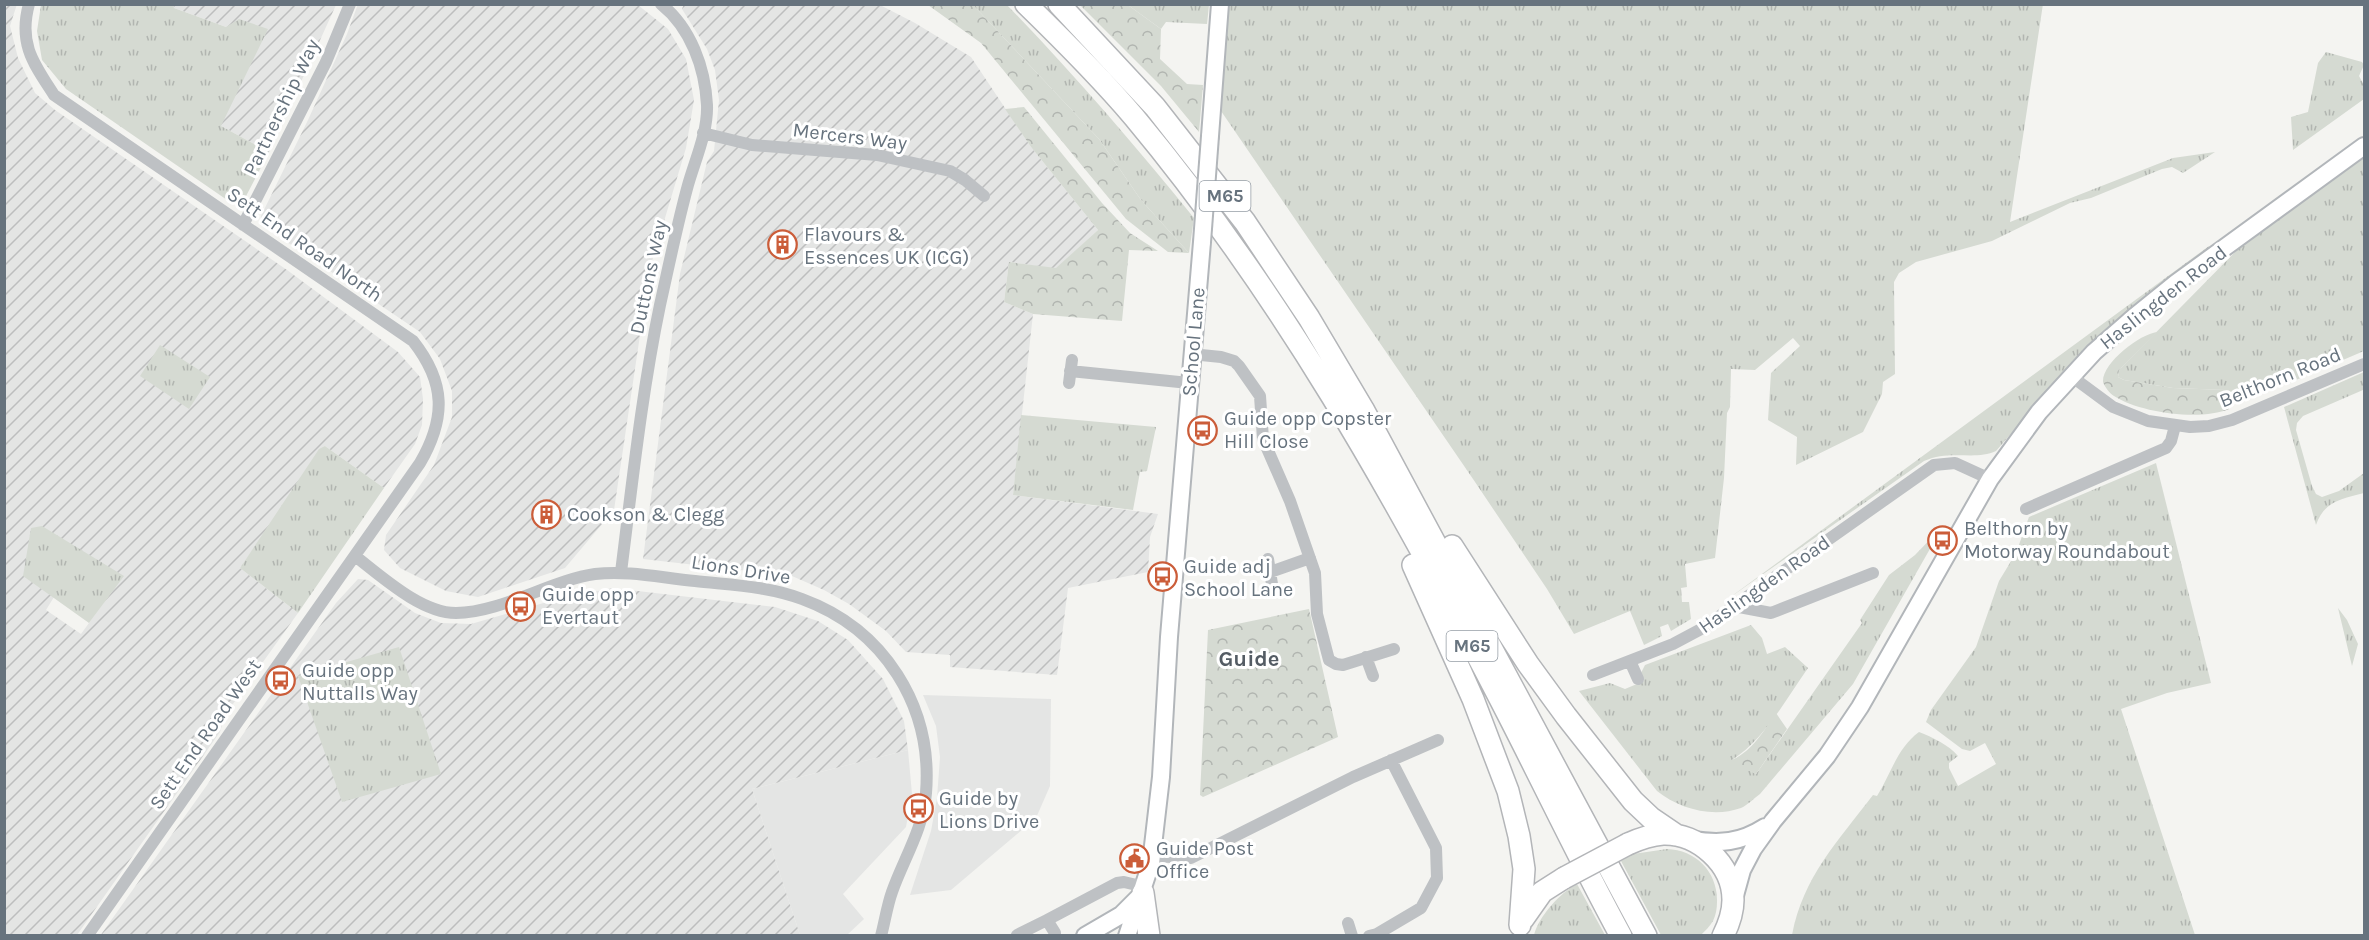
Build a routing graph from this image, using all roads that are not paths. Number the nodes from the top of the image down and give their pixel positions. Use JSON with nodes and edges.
{"nodes":[{"id":1,"x":29,"y":4,"type":"edge"},
{"id":2,"x":350,"y":4,"type":"edge"},
{"id":3,"x":661,"y":4,"type":"edge"},
{"id":4,"x":1026,"y":4,"type":"edge"},
{"id":5,"x":1059,"y":4,"type":"edge"},
{"id":6,"x":1220,"y":4,"type":"edge"},
{"id":7,"x":704,"y":133,"type":"junction"},
{"id":8,"x":2364,"y":146,"type":"edge"},
{"id":9,"x":984,"y":196,"type":"dead end"},
{"id":10,"x":243,"y":225,"type":"junction"},
{"id":11,"x":1191,"y":354,"type":"junction"},
{"id":12,"x":1311,"y":364,"type":"junction"},
{"id":13,"x":2364,"y":364,"type":"edge"},
{"id":14,"x":1070,"y":371,"type":"dead end"},
{"id":15,"x":2072,"y":376,"type":"junction"},
{"id":16,"x":1189,"y":383,"type":"junction"},
{"id":17,"x":1362,"y":409,"type":"junction"},
{"id":18,"x":2175,"y":426,"type":"junction"},
{"id":19,"x":1990,"y":479,"type":"junction"},
{"id":20,"x":2025,"y":509,"type":"dead end"},
{"id":21,"x":355,"y":556,"type":"junction"},
{"id":22,"x":1310,"y":558,"type":"junction"},
{"id":23,"x":1270,"y":571,"type":"dead end"},
{"id":24,"x":621,"y":572,"type":"junction"},
{"id":25,"x":1873,"y":573,"type":"dead end"},
{"id":26,"x":1734,"y":606,"type":"junction"},
{"id":27,"x":1395,"y":649,"type":"dead end"},
{"id":28,"x":1366,"y":657,"type":"junction"},
{"id":29,"x":1630,"y":661,"type":"junction"},
{"id":30,"x":1593,"y":675,"type":"dead end"},
{"id":31,"x":1373,"y":676,"type":"dead end"},
{"id":32,"x":1638,"y":679,"type":"dead end"},
{"id":33,"x":1438,"y":740,"type":"dead end"},
{"id":34,"x":1391,"y":760,"type":"junction"},
{"id":35,"x":1773,"y":821,"type":"junction"},
{"id":36,"x":1683,"y":837,"type":"junction"},
{"id":37,"x":1152,"y":856,"type":"junction"},
{"id":38,"x":1144,"y":890,"type":"junction"},
{"id":39,"x":886,"y":915,"type":"junction"},
{"id":40,"x":1121,"y":915,"type":"junction"},
{"id":41,"x":1047,"y":920,"type":"junction"},
{"id":42,"x":1730,"y":922,"type":"edge"},
{"id":43,"x":1348,"y":923,"type":"dead end"},
{"id":44,"x":1519,"y":930,"type":"edge"},
{"id":45,"x":1055,"y":933,"type":"dead end"},
{"id":46,"x":1017,"y":935,"type":"edge"},
{"id":47,"x":87,"y":936,"type":"edge"},
{"id":48,"x":881,"y":936,"type":"edge"},
{"id":49,"x":892,"y":936,"type":"edge"},
{"id":50,"x":1085,"y":936,"type":"edge"},
{"id":51,"x":1112,"y":936,"type":"edge"},
{"id":52,"x":1127,"y":936,"type":"edge"},
{"id":53,"x":1149,"y":936,"type":"edge"},
{"id":54,"x":1352,"y":936,"type":"edge"},
{"id":55,"x":1369,"y":936,"type":"edge"},
{"id":56,"x":1621,"y":936,"type":"edge"},
{"id":57,"x":1646,"y":936,"type":"edge"}],
"edges":[{"from":1,"to":10,"type":"street","name":"Sett End Road North"},
{"from":2,"to":10,"type":"street","name":"Partnership Way"},
{"from":3,"to":7,"type":"street","name":"Duttons Way"},
{"from":4,"to":12,"type":"highway","number":"M65"},
{"from":5,"to":17,"type":"highway","number":"M65"},
{"from":6,"to":11,"type":"main road","name":"School Lane","bridge":true},
{"from":7,"to":9,"type":"street","name":"Mercers Way"},
{"from":7,"to":24,"type":"street","name":"Duttons Way"},
{"from":8,"to":15,"type":"main road","name":"Haslingden Road"},
{"from":10,"to":21,"type":"street","name":"Sett End Road North"},
{"from":11,"to":16,"type":"main road","name":"School Lane"},
{"from":11,"to":22,"type":"street"},
{"from":12,"to":44,"type":"highway"},
{"from":12,"to":56,"type":"highway","number":"M65"},
{"from":13,"to":18,"type":"street","name":"Belthorn Road"},
{"from":14,"to":16,"type":"street"},
{"from":15,"to":18,"type":"street","name":"Belthorn Road"},
{"from":15,"to":19,"type":"main road","name":"Haslingden Road"},
{"from":16,"to":37,"type":"main road","name":"School Lane"},
{"from":17,"to":36,"type":"highway"},
{"from":17,"to":57,"type":"highway","number":"M65"},
{"from":18,"to":20,"type":"street"},
{"from":19,"to":26,"type":"street","name":"Haslingden Road"},
{"from":19,"to":35,"type":"main road","name":"Haslingden Road"},
{"from":21,"to":24,"type":"street","name":"Lions Drive"},
{"from":21,"to":47,"type":"street","name":"Sett End Road West"},
{"from":22,"to":23,"type":"street"},
{"from":22,"to":28,"type":"street"},
{"from":24,"to":39,"type":"street","name":"Lions Drive"},
{"from":25,"to":26,"type":"street"},
{"from":26,"to":29,"type":"street","name":"Haslingden Road"},
{"from":27,"to":28,"type":"street"},
{"from":28,"to":31,"type":"street"},
{"from":29,"to":30,"type":"street","name":"Haslingden Road"},
{"from":29,"to":32,"type":"street"},
{"from":33,"to":34,"type":"street"},
{"from":34,"to":37,"type":"street"},
{"from":34,"to":55,"type":"street"},
{"from":35,"to":36,"type":"main road","name":"Haslingden Road"},
{"from":35,"to":42,"type":"main road","name":"Haslingden Road"},
{"from":36,"to":42,"type":"highway"},
{"from":36,"to":44,"type":"highway","bridge":true},
{"from":37,"to":38,"type":"main road","name":"School Lane"},
{"from":38,"to":40,"type":"main road"},
{"from":38,"to":41,"type":"street"},
{"from":38,"to":52,"type":"main road","name":"School Lane"},
{"from":38,"to":53,"type":"highway"},
{"from":39,"to":48,"type":"street","name":"Lions Drive"},
{"from":39,"to":49,"type":"street"},
{"from":40,"to":50,"type":"main road"},
{"from":40,"to":51,"type":"main road"},
{"from":41,"to":45,"type":"street"},
{"from":41,"to":46,"type":"street"},
{"from":43,"to":54,"type":"street"}]}
